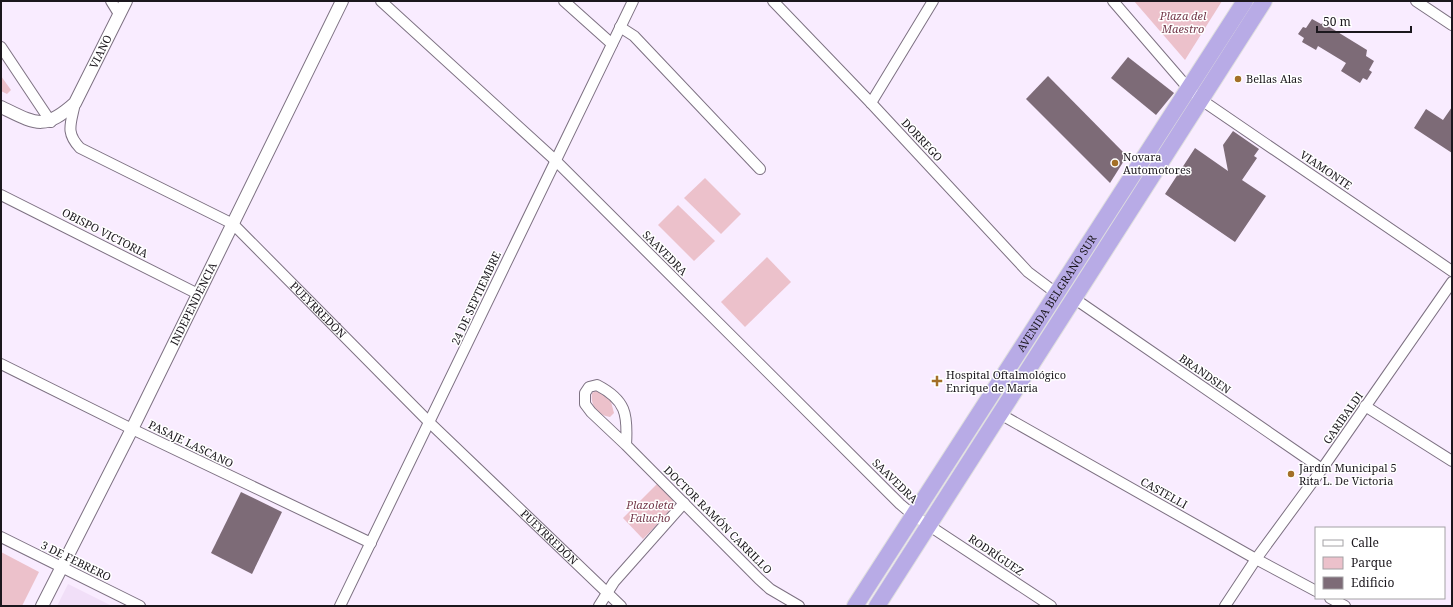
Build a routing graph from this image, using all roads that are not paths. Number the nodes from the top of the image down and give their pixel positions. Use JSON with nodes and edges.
{"nodes":[{"id":1,"x":110,"y":1,"type":"edge"},
{"id":2,"x":126,"y":1,"type":"edge"},
{"id":3,"x":342,"y":1,"type":"edge"},
{"id":4,"x":381,"y":1,"type":"edge"},
{"id":5,"x":564,"y":1,"type":"edge"},
{"id":6,"x":633,"y":1,"type":"edge"},
{"id":7,"x":773,"y":1,"type":"edge"},
{"id":8,"x":933,"y":1,"type":"edge"},
{"id":9,"x":1113,"y":1,"type":"edge"},
{"id":10,"x":1245,"y":1,"type":"edge"},
{"id":11,"x":1264,"y":1,"type":"edge"},
{"id":12,"x":1416,"y":1,"type":"edge"},
{"id":13,"x":119,"y":14,"type":"junction"},
{"id":14,"x":1452,"y":25,"type":"edge"},
{"id":15,"x":620,"y":27,"type":"junction"},
{"id":16,"x":612,"y":44,"type":"junction"},
{"id":17,"x":1,"y":47,"type":"edge"},
{"id":18,"x":1188,"y":88,"type":"junction"},
{"id":19,"x":1200,"y":99,"type":"junction"},
{"id":20,"x":76,"y":103,"type":"junction"},
{"id":21,"x":871,"y":103,"type":"junction"},
{"id":22,"x":1,"y":107,"type":"edge"},
{"id":23,"x":51,"y":122,"type":"junction"},
{"id":24,"x":555,"y":160,"type":"junction"},
{"id":25,"x":760,"y":169,"type":"dead end"},
{"id":26,"x":1,"y":194,"type":"edge"},
{"id":27,"x":233,"y":224,"type":"junction"},
{"id":28,"x":1452,"y":271,"type":"edge"},
{"id":29,"x":1452,"y":282,"type":"edge"},
{"id":30,"x":1056,"y":293,"type":"junction"},
{"id":31,"x":198,"y":294,"type":"junction"},
{"id":32,"x":1075,"y":299,"type":"junction"},
{"id":33,"x":1,"y":364,"type":"edge"},
{"id":34,"x":1365,"y":406,"type":"junction"},
{"id":35,"x":1000,"y":414,"type":"junction"},
{"id":36,"x":430,"y":423,"type":"junction"},
{"id":37,"x":132,"y":429,"type":"junction"},
{"id":38,"x":626,"y":445,"type":"junction"},
{"id":39,"x":1452,"y":461,"type":"edge"},
{"id":40,"x":1322,"y":469,"type":"junction"},
{"id":41,"x":684,"y":503,"type":"junction"},
{"id":42,"x":913,"y":515,"type":"junction"},
{"id":43,"x":928,"y":525,"type":"junction"},
{"id":44,"x":1,"y":537,"type":"edge"},
{"id":45,"x":371,"y":543,"type":"junction"},
{"id":46,"x":1256,"y":559,"type":"junction"},
{"id":47,"x":62,"y":568,"type":"junction"},
{"id":48,"x":1315,"y":589,"type":"edge"},
{"id":49,"x":606,"y":592,"type":"junction"},
{"id":50,"x":1332,"y":599,"type":"edge"},
{"id":51,"x":42,"y":606,"type":"edge"},
{"id":52,"x":140,"y":606,"type":"edge"},
{"id":53,"x":340,"y":606,"type":"edge"},
{"id":54,"x":599,"y":606,"type":"edge"},
{"id":55,"x":621,"y":606,"type":"edge"},
{"id":56,"x":799,"y":606,"type":"edge"},
{"id":57,"x":855,"y":606,"type":"edge"},
{"id":58,"x":877,"y":606,"type":"edge"},
{"id":59,"x":1051,"y":606,"type":"edge"},
{"id":60,"x":1225,"y":606,"type":"edge"},
{"id":61,"x":1345,"y":606,"type":"edge"}],
"edges":[{"from":1,"to":13,"type":"street"},
{"from":2,"to":13,"type":"street","name":"VIANO"},
{"from":3,"to":27,"type":"street","name":"INDEPENDENCIA"},
{"from":4,"to":24,"type":"street","name":"SAAVEDRA"},
{"from":5,"to":16,"type":"street"},
{"from":6,"to":15,"type":"street","name":"24 DE SEPTIEMBRE"},
{"from":7,"to":21,"type":"street","name":"DORREGO"},
{"from":8,"to":21,"type":"street"},
{"from":9,"to":18,"type":"street","name":"VIAMONTE"},
{"from":10,"to":18,"type":"highway","name":"AVENIDA BELGRANO SUR"},
{"from":11,"to":19,"type":"highway","name":"AVENIDA BELGRANO SUR"},
{"from":12,"to":14,"type":"street"},
{"from":13,"to":20,"type":"street","name":"VIANO"},
{"from":15,"to":16,"type":"street","name":"24 DE SEPTIEMBRE"},
{"from":15,"to":25,"type":"street"},
{"from":16,"to":24,"type":"street","name":"24 DE SEPTIEMBRE"},
{"from":17,"to":23,"type":"street"},
{"from":18,"to":19,"type":"street","name":"VIAMONTE"},
{"from":18,"to":30,"type":"highway","name":"AVENIDA BELGRANO SUR"},
{"from":19,"to":28,"type":"street","name":"VIAMONTE"},
{"from":19,"to":32,"type":"highway","name":"AVENIDA BELGRANO SUR"},
{"from":20,"to":23,"type":"street"},
{"from":20,"to":27,"type":"street","name":"PUEYRREDÓN"},
{"from":21,"to":30,"type":"street","name":"DORREGO"},
{"from":22,"to":23,"type":"street"},
{"from":24,"to":36,"type":"street","name":"24 DE SEPTIEMBRE"},
{"from":24,"to":42,"type":"street","name":"SAAVEDRA"},
{"from":26,"to":31,"type":"street","name":"OBISPO VICTORIA"},
{"from":27,"to":31,"type":"street","name":"INDEPENDENCIA"},
{"from":27,"to":36,"type":"street","name":"PUEYRREDÓN"},
{"from":29,"to":34,"type":"street","name":"GARIBALDI"},
{"from":30,"to":42,"type":"highway","name":"AVENIDA BELGRANO SUR"},
{"from":31,"to":37,"type":"street","name":"INDEPENDENCIA"},
{"from":32,"to":35,"type":"highway","name":"AVENIDA BELGRANO SUR"},
{"from":32,"to":40,"type":"street","name":"BRANDSEN"},
{"from":33,"to":37,"type":"street","name":"PASAJE LASCANO"},
{"from":34,"to":39,"type":"street"},
{"from":34,"to":40,"type":"street","name":"GARIBALDI"},
{"from":35,"to":43,"type":"highway","name":"AVENIDA BELGRANO SUR"},
{"from":35,"to":46,"type":"street","name":"CASTELLI"},
{"from":36,"to":45,"type":"street","name":"24 DE SEPTIEMBRE"},
{"from":36,"to":49,"type":"street","name":"PUEYRREDÓN"},
{"from":37,"to":45,"type":"street","name":"PASAJE LASCANO"},
{"from":37,"to":47,"type":"street","name":"INDEPENDENCIA"},
{"from":38,"to":38,"type":"street","name":"DOCTOR RAMÓN CARRILLO"},
{"from":38,"to":41,"type":"street","name":"DOCTOR RAMÓN CARRILLO"},
{"from":40,"to":46,"type":"street","name":"GARIBALDI"},
{"from":41,"to":49,"type":"street"},
{"from":41,"to":56,"type":"street","name":"DOCTOR RAMÓN CARRILLO"},
{"from":42,"to":43,"type":"street","name":"SAAVEDRA"},
{"from":42,"to":57,"type":"highway","name":"AVENIDA BELGRANO SUR"},
{"from":43,"to":58,"type":"highway","name":"AVENIDA BELGRANO SUR"},
{"from":43,"to":59,"type":"street","name":"RODRÍGUEZ"},
{"from":44,"to":47,"type":"street","name":"3 DE FEBRERO"},
{"from":45,"to":53,"type":"street","name":"24 DE SEPTIEMBRE"},
{"from":46,"to":48,"type":"street","name":"CASTELLI"},
{"from":46,"to":60,"type":"street","name":"GARIBALDI"},
{"from":47,"to":51,"type":"street","name":"INDEPENDENCIA"},
{"from":47,"to":52,"type":"street","name":"3 DE FEBRERO"},
{"from":49,"to":54,"type":"street"},
{"from":49,"to":55,"type":"street","name":"PUEYRREDÓN"},
{"from":50,"to":61,"type":"street"}]}
